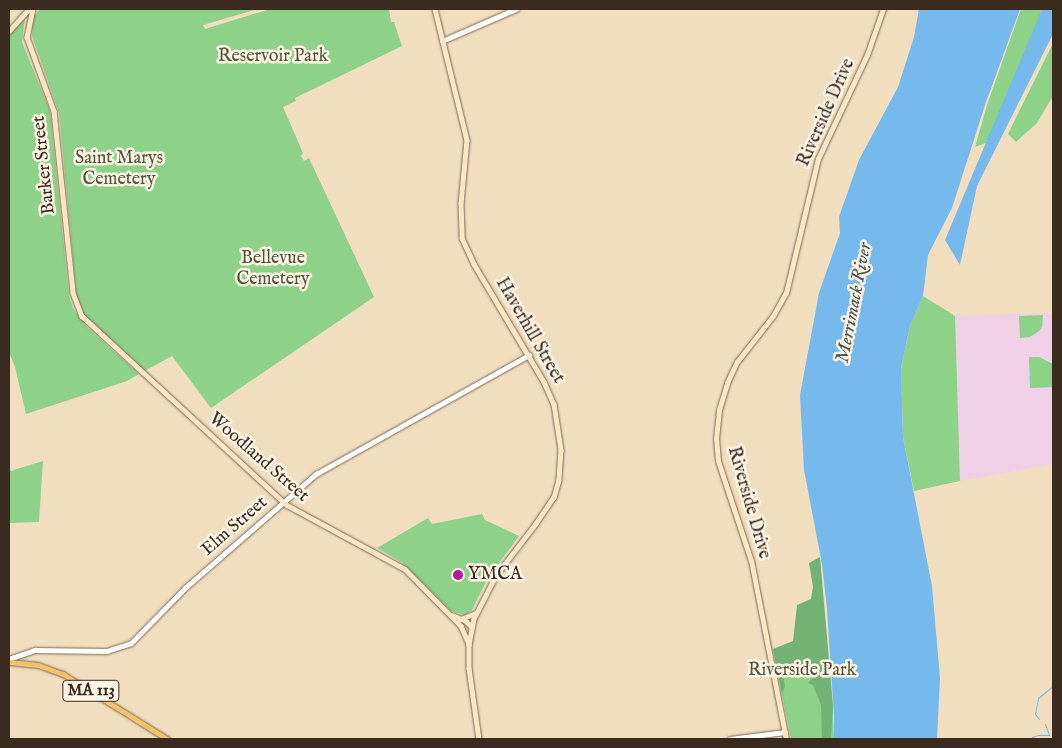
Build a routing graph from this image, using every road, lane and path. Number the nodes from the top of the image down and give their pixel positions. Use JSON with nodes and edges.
{"nodes":[{"id":1,"x":29,"y":9,"type":"edge"},
{"id":2,"x":33,"y":9,"type":"edge"},
{"id":3,"x":435,"y":9,"type":"edge"},
{"id":4,"x":516,"y":9,"type":"edge"},
{"id":5,"x":883,"y":9,"type":"edge"},
{"id":6,"x":9,"y":31,"type":"edge"},
{"id":7,"x":442,"y":41,"type":"junction"},
{"id":8,"x":73,"y":293,"type":"joint"},
{"id":9,"x":530,"y":355,"type":"junction"},
{"id":10,"x":283,"y":502,"type":"junction"},
{"id":11,"x":476,"y":613,"type":"junction"},
{"id":12,"x":450,"y":614,"type":"junction"},
{"id":13,"x":461,"y":619,"type":"junction"},
{"id":14,"x":462,"y":626,"type":"junction"},
{"id":15,"x":472,"y":627,"type":"junction"},
{"id":16,"x":469,"y":644,"type":"junction"},
{"id":17,"x":9,"y":661,"type":"edge"},
{"id":18,"x":785,"y":732,"type":"junction"},
{"id":19,"x":167,"y":739,"type":"edge"},
{"id":20,"x":479,"y":739,"type":"edge"},
{"id":21,"x":730,"y":739,"type":"edge"},
{"id":22,"x":786,"y":739,"type":"edge"}],
"edges":[{"from":1,"to":6,"type":"main road"},
{"from":2,"to":8,"type":"main road","name":"Barker Street"},
{"from":3,"to":7,"type":"main road","name":"Haverhill Street"},
{"from":4,"to":7,"type":"street"},
{"from":5,"to":18,"type":"main road","name":"Riverside Drive"},
{"from":7,"to":9,"type":"main road","name":"Haverhill Street"},
{"from":8,"to":10,"type":"main road","name":"Woodland Street"},
{"from":9,"to":10,"type":"street","name":"Elm Street"},
{"from":9,"to":11,"type":"main road","name":"Haverhill Street"},
{"from":10,"to":12,"type":"main road","name":"Woodland Street"},
{"from":10,"to":17,"type":"street","name":"Elm Street"},
{"from":11,"to":13,"type":"main road"},
{"from":11,"to":15,"type":"main road","name":"Haverhill Street"},
{"from":12,"to":13,"type":"main road","name":"Woodland Street"},
{"from":12,"to":14,"type":"main road","name":"Woodland Street"},
{"from":13,"to":15,"type":"main road","name":"Woodland Street"},
{"from":14,"to":15,"type":"main road"},
{"from":14,"to":16,"type":"main road","name":"Woodland Street"},
{"from":15,"to":16,"type":"main road","name":"Haverhill Street"},
{"from":16,"to":20,"type":"main road","name":"Haverhill Street"},
{"from":17,"to":19,"type":"main road","number":"MA 113"},
{"from":18,"to":21,"type":"street"},
{"from":18,"to":22,"type":"main road","name":"Riverside Drive"}]}
